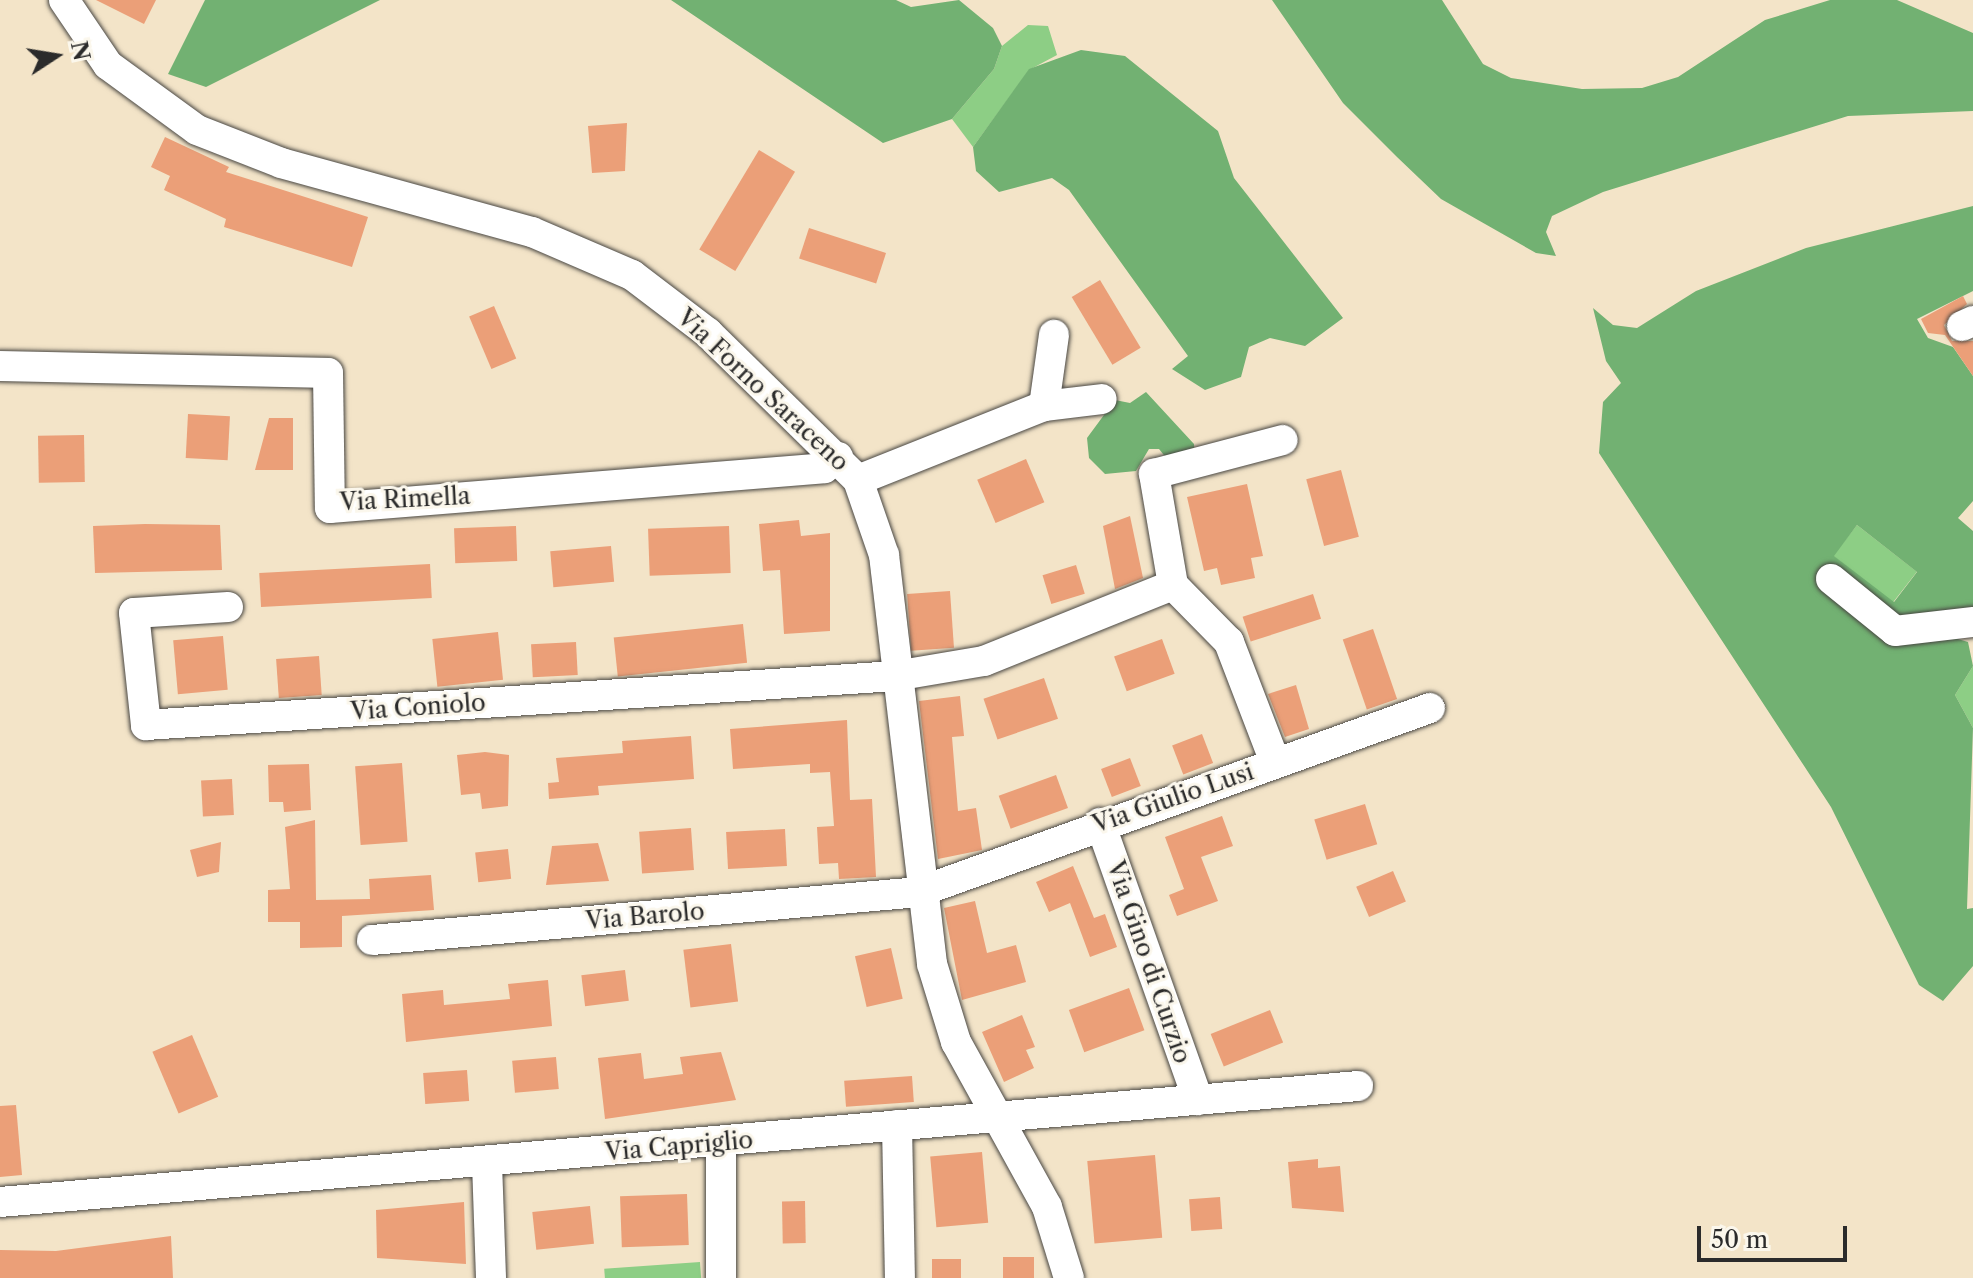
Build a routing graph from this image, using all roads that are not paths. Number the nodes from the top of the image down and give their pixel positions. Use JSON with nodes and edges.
{"nodes":[{"id":1,"x":64,"y":0,"type":"edge"},
{"id":2,"x":1054,"y":335,"type":"dead end"},
{"id":3,"x":0,"y":366,"type":"edge"},
{"id":4,"x":1102,"y":399,"type":"dead end"},
{"id":5,"x":1044,"y":406,"type":"junction"},
{"id":6,"x":1283,"y":440,"type":"dead end"},
{"id":7,"x":838,"y":457,"type":"junction"},
{"id":8,"x":858,"y":480,"type":"junction"},
{"id":9,"x":1831,"y":579,"type":"dead end"},
{"id":10,"x":1173,"y":585,"type":"junction"},
{"id":11,"x":228,"y":607,"type":"dead end"},
{"id":12,"x":1973,"y":622,"type":"edge"},
{"id":13,"x":895,"y":676,"type":"junction"},
{"id":14,"x":1430,"y":708,"type":"dead end"},
{"id":15,"x":1275,"y":762,"type":"junction"},
{"id":16,"x":1100,"y":823,"type":"junction"},
{"id":17,"x":919,"y":892,"type":"junction"},
{"id":18,"x":372,"y":940,"type":"dead end"},
{"id":19,"x":1358,"y":1086,"type":"dead end"},
{"id":20,"x":1198,"y":1100,"type":"junction"},
{"id":21,"x":997,"y":1118,"type":"junction"},
{"id":22,"x":897,"y":1125,"type":"junction"},
{"id":23,"x":721,"y":1142,"type":"junction"},
{"id":24,"x":487,"y":1163,"type":"junction"},
{"id":25,"x":0,"y":1202,"type":"edge"},
{"id":26,"x":491,"y":1278,"type":"edge"},
{"id":27,"x":721,"y":1278,"type":"edge"},
{"id":28,"x":900,"y":1278,"type":"edge"},
{"id":29,"x":1069,"y":1278,"type":"edge"}],
"edges":[{"from":1,"to":7,"type":"street","name":"Via Forno Saraceno"},
{"from":2,"to":5,"type":"street"},
{"from":3,"to":7,"type":"street","name":"Via Rimella"},
{"from":4,"to":5,"type":"street"},
{"from":5,"to":8,"type":"street"},
{"from":6,"to":10,"type":"street"},
{"from":7,"to":8,"type":"street","name":"Via Forno Saraceno"},
{"from":8,"to":13,"type":"street","name":"Via Forno Saraceno"},
{"from":9,"to":12,"type":"street"},
{"from":10,"to":13,"type":"street"},
{"from":10,"to":15,"type":"street"},
{"from":11,"to":13,"type":"street","name":"Via Coniolo"},
{"from":13,"to":17,"type":"street","name":"Via Forno Saraceno"},
{"from":14,"to":15,"type":"street","name":"Via Giulio Lusi"},
{"from":15,"to":16,"type":"street","name":"Via Giulio Lusi"},
{"from":16,"to":17,"type":"street","name":"Via Giulio Lusi"},
{"from":16,"to":20,"type":"street","name":"Via Gino di Curzio"},
{"from":17,"to":18,"type":"street","name":"Via Barolo"},
{"from":17,"to":21,"type":"street","name":"Via Forno Saraceno"},
{"from":19,"to":20,"type":"street","name":"Via Capriglio"},
{"from":20,"to":21,"type":"street","name":"Via Capriglio"},
{"from":21,"to":22,"type":"street","name":"Via Capriglio"},
{"from":21,"to":29,"type":"street","name":"Via Forno Saraceno"},
{"from":22,"to":23,"type":"street","name":"Via Capriglio"},
{"from":22,"to":28,"type":"street"},
{"from":23,"to":24,"type":"street","name":"Via Capriglio"},
{"from":23,"to":27,"type":"street"},
{"from":24,"to":25,"type":"street","name":"Via Capriglio"},
{"from":24,"to":26,"type":"street"}]}
